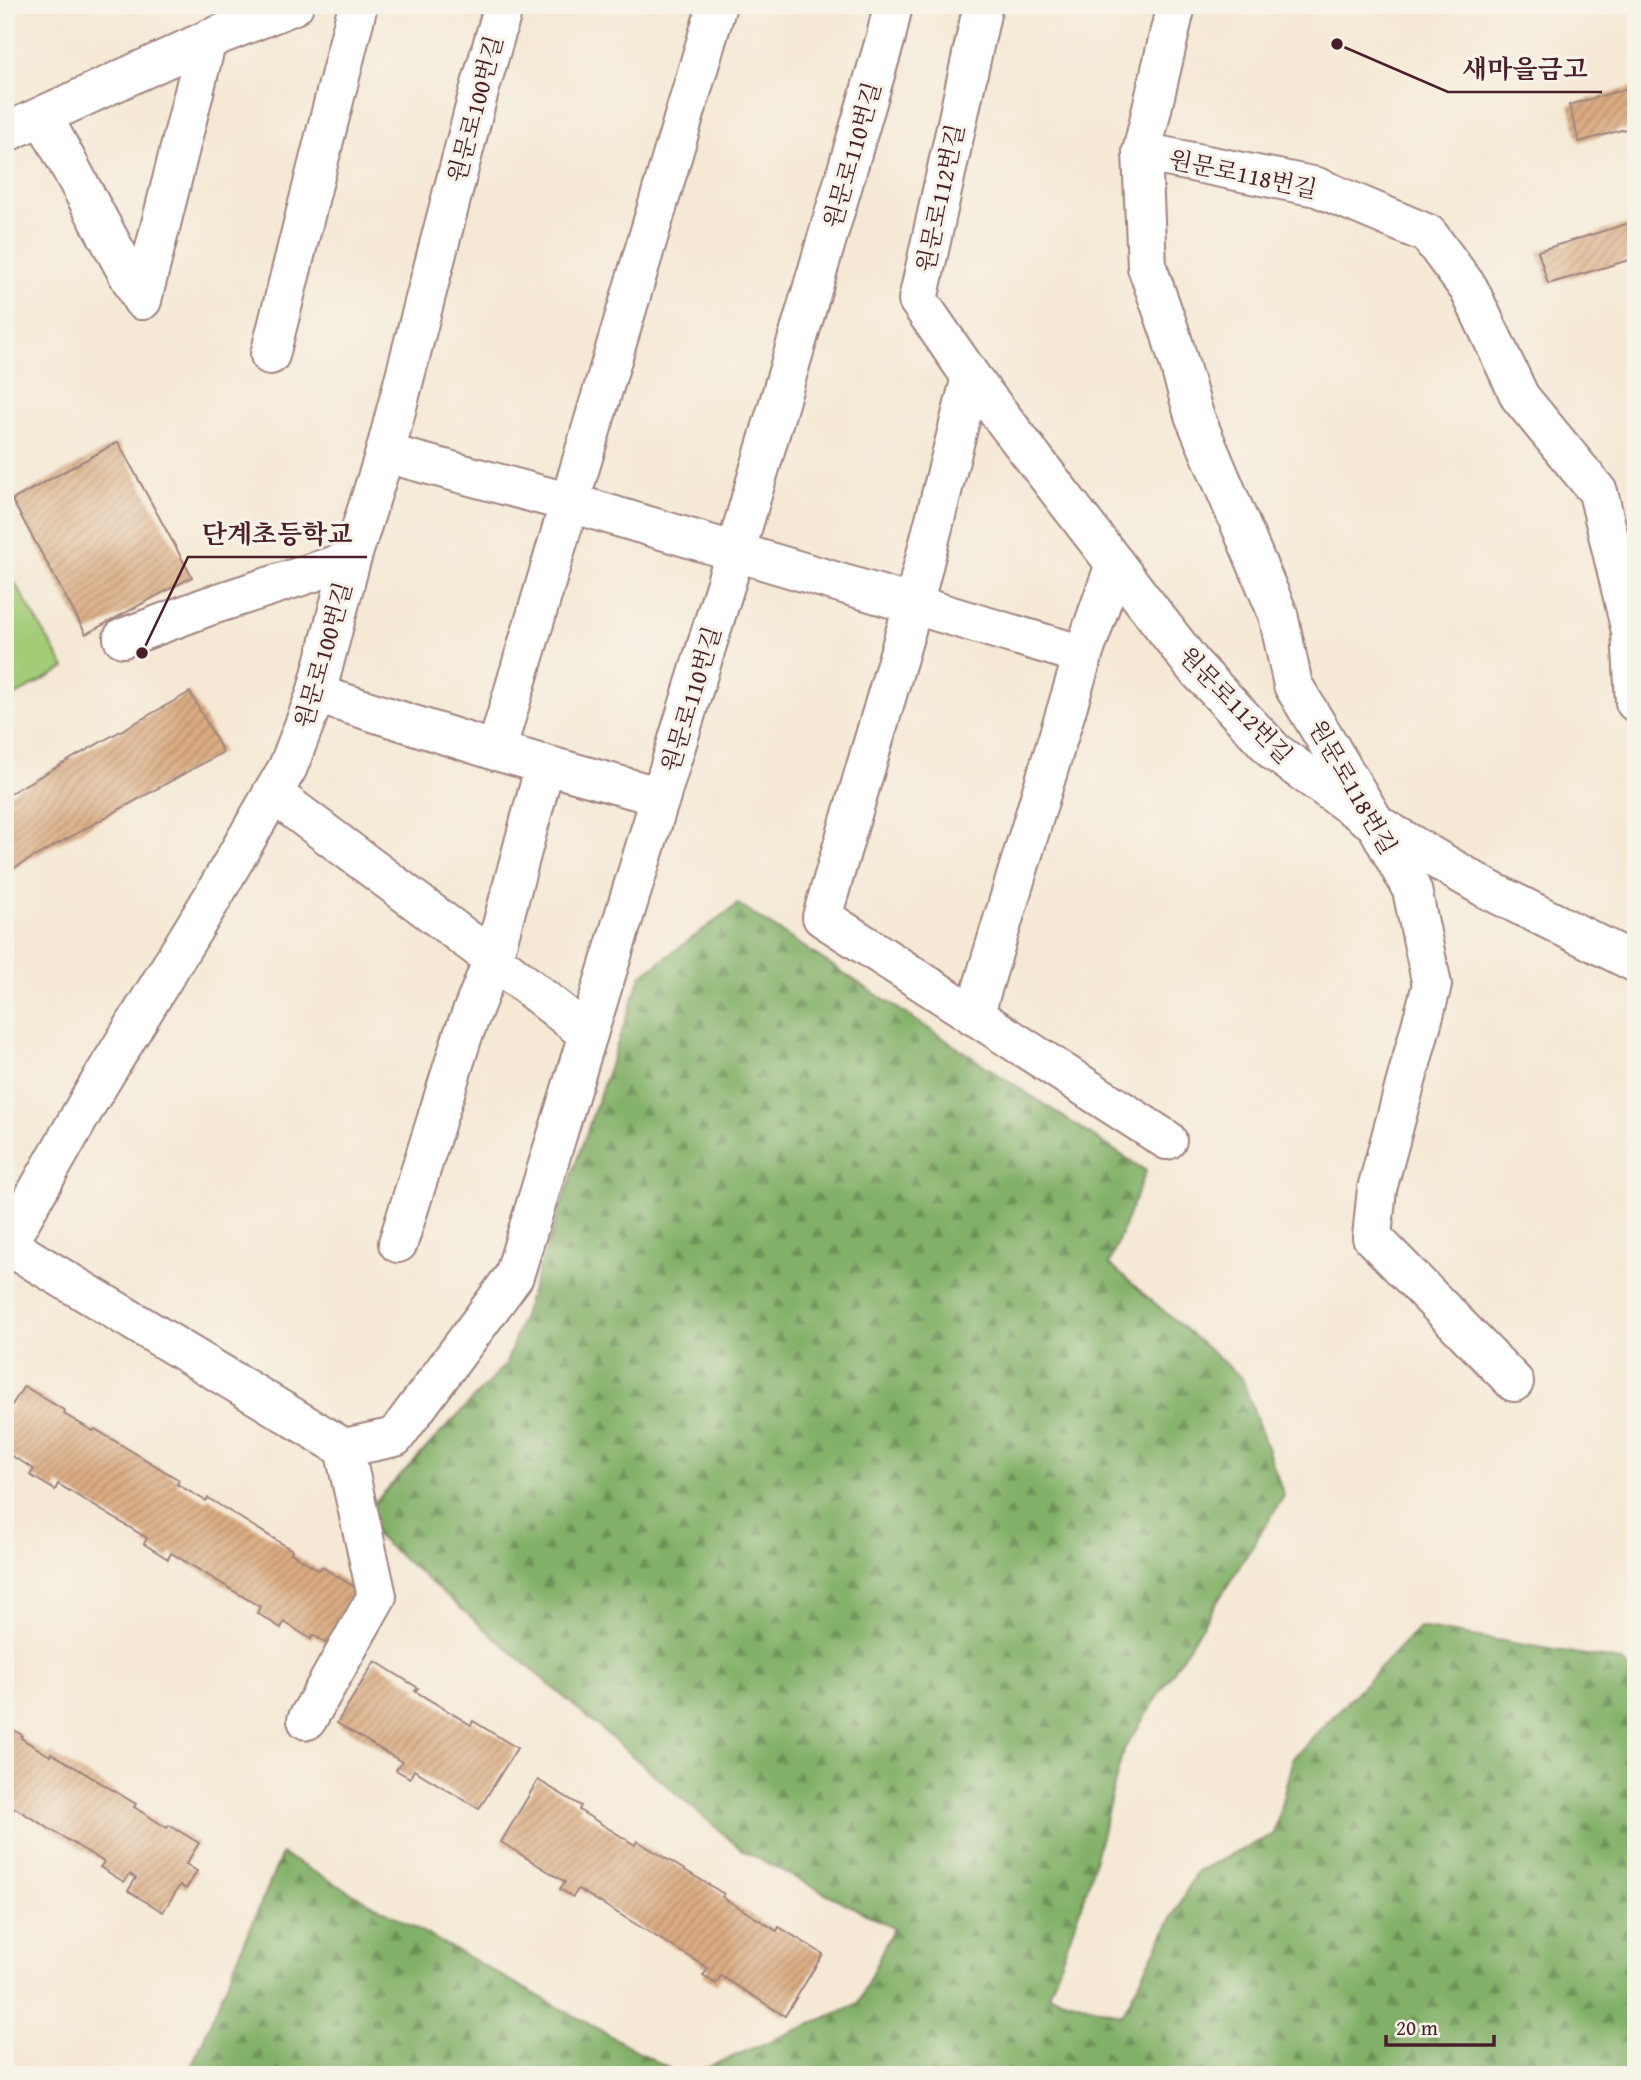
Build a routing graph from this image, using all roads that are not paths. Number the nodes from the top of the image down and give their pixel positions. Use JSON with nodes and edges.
{"nodes":[{"id":1,"x":294,"y":5,"type":"edge"},
{"id":2,"x":358,"y":5,"type":"edge"},
{"id":3,"x":504,"y":5,"type":"edge"},
{"id":4,"x":717,"y":5,"type":"edge"},
{"id":5,"x":893,"y":5,"type":"edge"},
{"id":6,"x":983,"y":5,"type":"edge"},
{"id":7,"x":1176,"y":5,"type":"edge"},
{"id":8,"x":207,"y":40,"type":"junction"},
{"id":9,"x":43,"y":117,"type":"junction"},
{"id":10,"x":5,"y":133,"type":"edge"},
{"id":11,"x":1142,"y":152,"type":"junction"},
{"id":12,"x":270,"y":355,"type":"dead end"},
{"id":13,"x":971,"y":377,"type":"junction"},
{"id":14,"x":385,"y":453,"type":"junction"},
{"id":15,"x":571,"y":503,"type":"junction"},
{"id":16,"x":736,"y":553,"type":"junction"},
{"id":17,"x":351,"y":560,"type":"junction"},
{"id":18,"x":1115,"y":564,"type":"junction"},
{"id":19,"x":913,"y":606,"type":"junction"},
{"id":20,"x":1633,"y":631,"type":"edge"},
{"id":21,"x":123,"y":638,"type":"dead end"},
{"id":22,"x":1083,"y":655,"type":"junction"},
{"id":23,"x":316,"y":694,"type":"junction"},
{"id":24,"x":1635,"y":702,"type":"edge"},
{"id":25,"x":496,"y":751,"type":"junction"},
{"id":26,"x":545,"y":765,"type":"junction"},
{"id":27,"x":272,"y":793,"type":"junction"},
{"id":28,"x":661,"y":797,"type":"junction"},
{"id":29,"x":1376,"y":824,"type":"junction"},
{"id":30,"x":493,"y":959,"type":"junction"},
{"id":31,"x":1636,"y":963,"type":"edge"},
{"id":32,"x":974,"y":1016,"type":"junction"},
{"id":33,"x":588,"y":1034,"type":"junction"},
{"id":34,"x":1167,"y":1140,"type":"dead end"},
{"id":35,"x":398,"y":1243,"type":"dead end"},
{"id":36,"x":6,"y":1246,"type":"edge"},
{"id":37,"x":1514,"y":1382,"type":"dead end"},
{"id":38,"x":344,"y":1448,"type":"junction"},
{"id":39,"x":307,"y":1720,"type":"dead end"}],
"edges":[{"from":1,"to":8,"type":"street"},
{"from":2,"to":12,"type":"street"},
{"from":3,"to":14,"type":"street","name":"원문로100번길"},
{"from":4,"to":15,"type":"street"},
{"from":5,"to":16,"type":"street","name":"원문로110번길"},
{"from":6,"to":13,"type":"street","name":"원문로112번길"},
{"from":7,"to":11,"type":"street","name":"원문로118번길"},
{"from":8,"to":9,"type":"street"},
{"from":8,"to":9,"type":"street"},
{"from":9,"to":10,"type":"street"},
{"from":11,"to":20,"type":"street","name":"원문로118번길"},
{"from":11,"to":29,"type":"street","name":"원문로118번길"},
{"from":13,"to":18,"type":"street","name":"원문로112번길"},
{"from":13,"to":19,"type":"street"},
{"from":14,"to":15,"type":"street"},
{"from":14,"to":17,"type":"street","name":"원문로100번길"},
{"from":15,"to":16,"type":"street"},
{"from":15,"to":25,"type":"street"},
{"from":16,"to":19,"type":"street"},
{"from":16,"to":28,"type":"street","name":"원문로110번길"},
{"from":17,"to":21,"type":"street"},
{"from":17,"to":23,"type":"street","name":"원문로100번길"},
{"from":18,"to":22,"type":"street"},
{"from":18,"to":29,"type":"street","name":"원문로112번길"},
{"from":19,"to":22,"type":"street"},
{"from":19,"to":32,"type":"street"},
{"from":20,"to":24,"type":"street","name":"원문로118번길"},
{"from":22,"to":32,"type":"street"},
{"from":23,"to":25,"type":"street","name":"원문로110번길"},
{"from":23,"to":27,"type":"street","name":"원문로100번길"},
{"from":25,"to":26,"type":"street","name":"원문로110번길"},
{"from":26,"to":28,"type":"street","name":"원문로110번길"},
{"from":26,"to":30,"type":"street"},
{"from":27,"to":30,"type":"street"},
{"from":27,"to":36,"type":"street","name":"원문로100번길"},
{"from":28,"to":33,"type":"street"},
{"from":29,"to":31,"type":"street","name":"원문로112번길"},
{"from":29,"to":37,"type":"street","name":"원문로118번길"},
{"from":30,"to":33,"type":"street"},
{"from":30,"to":35,"type":"street"},
{"from":32,"to":34,"type":"street"},
{"from":33,"to":38,"type":"street"},
{"from":36,"to":38,"type":"street"},
{"from":38,"to":39,"type":"street"}]}
